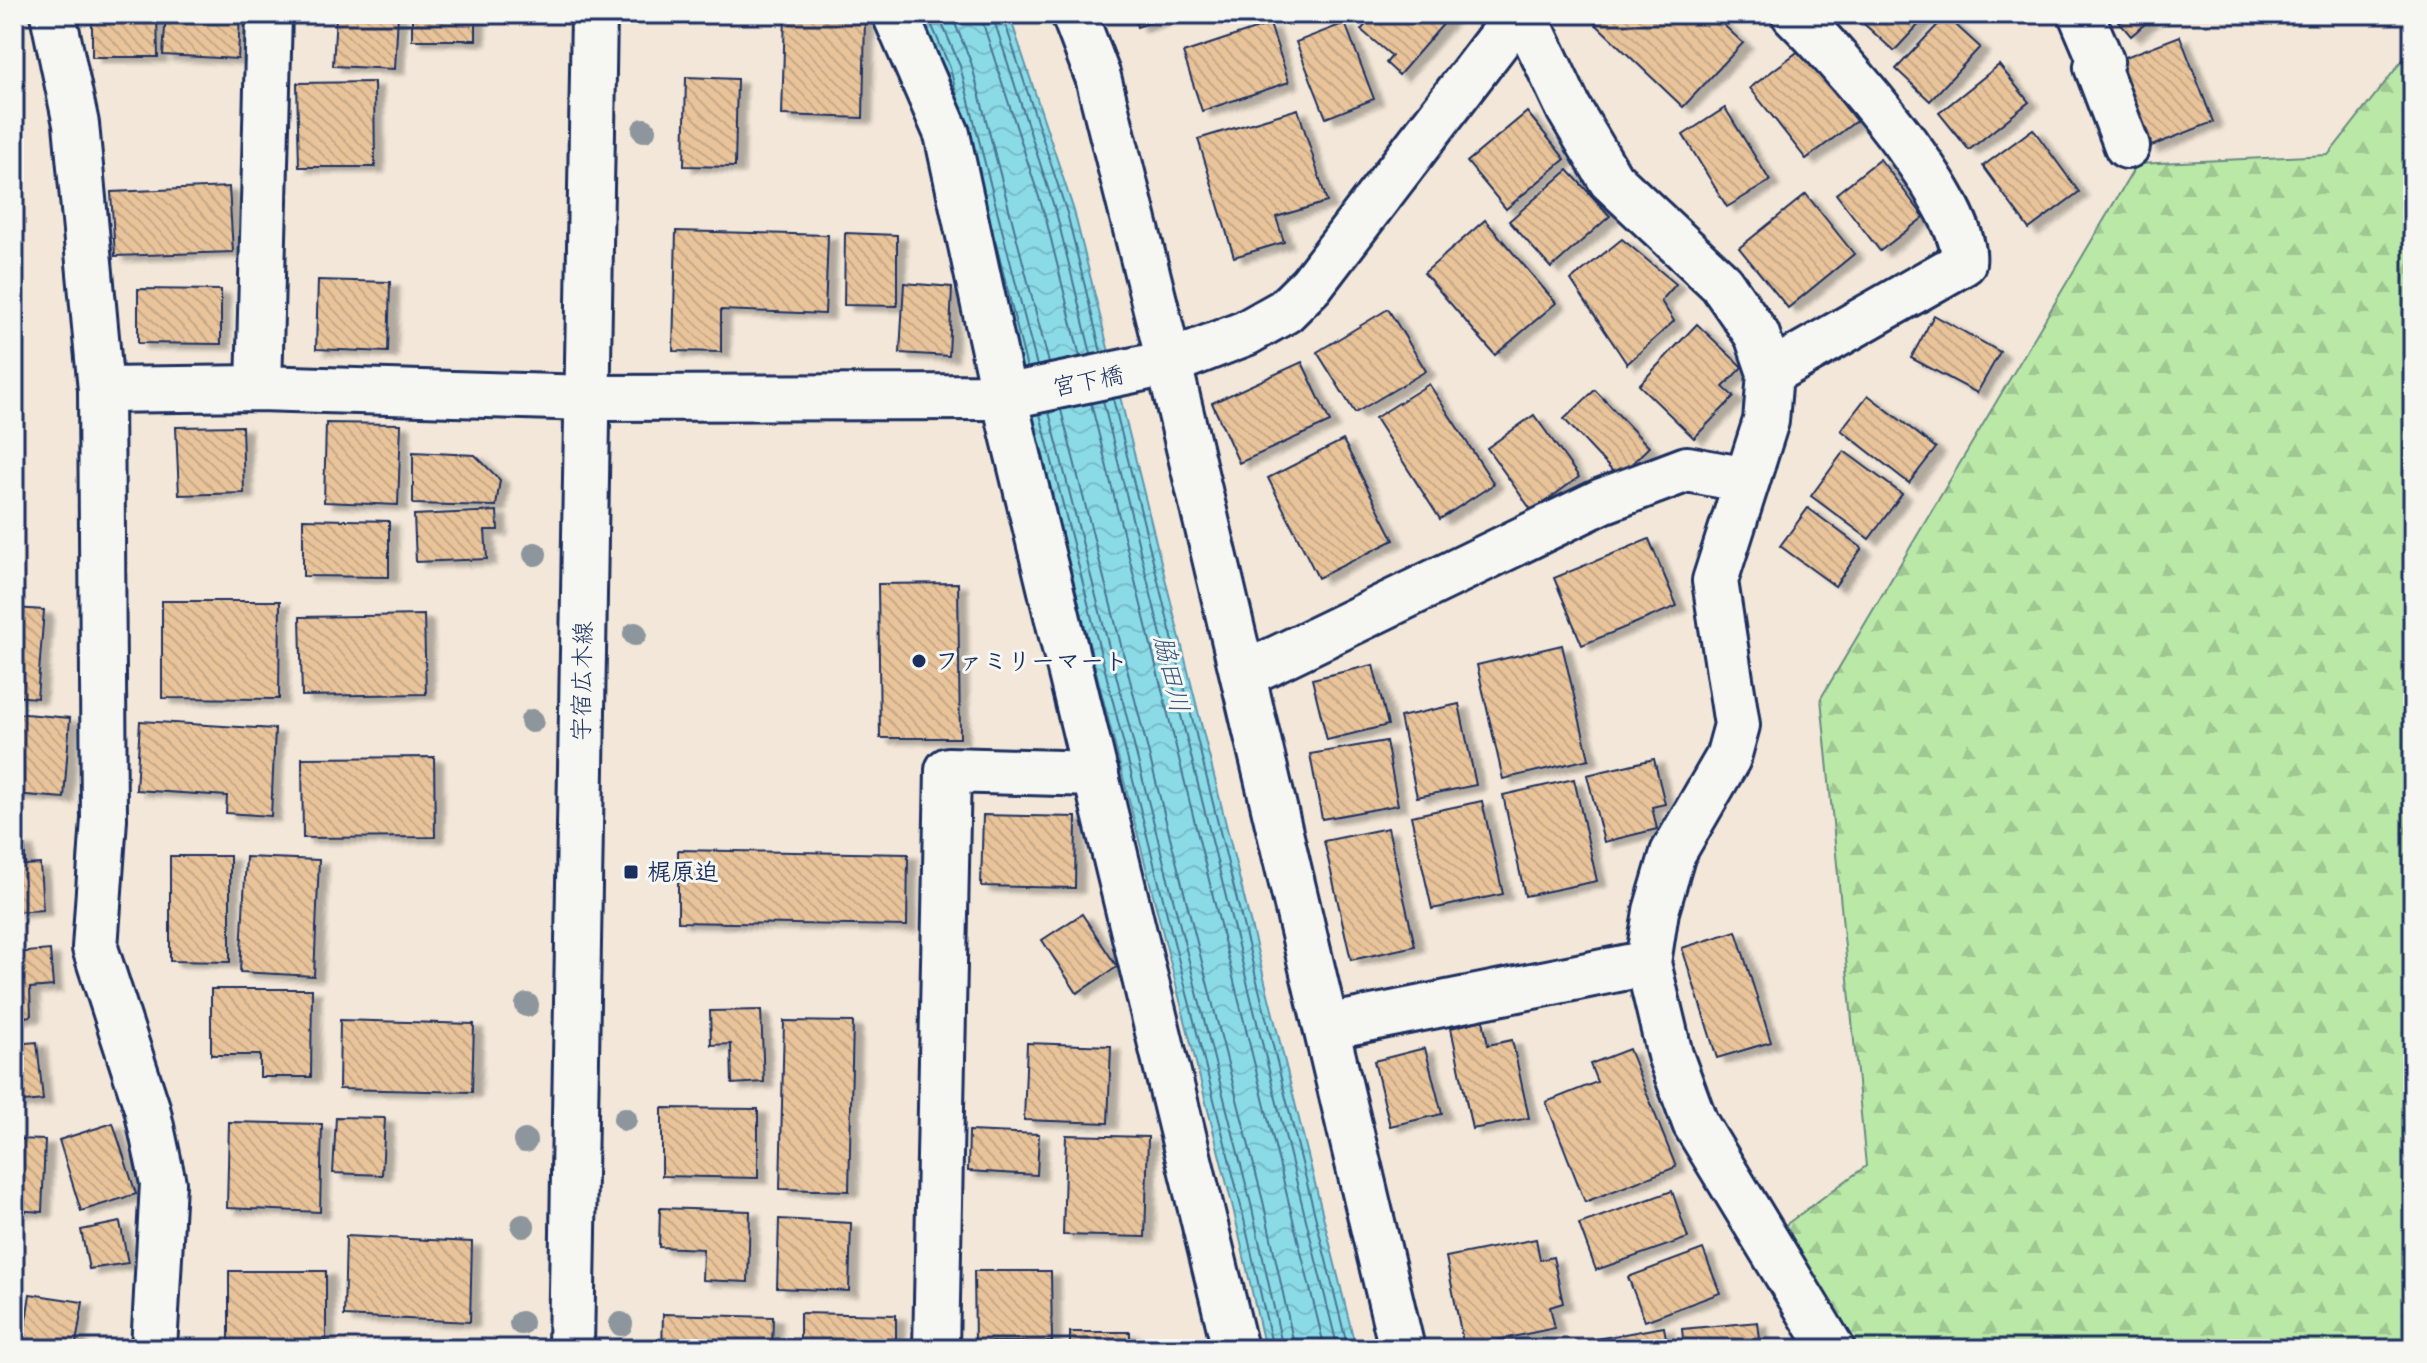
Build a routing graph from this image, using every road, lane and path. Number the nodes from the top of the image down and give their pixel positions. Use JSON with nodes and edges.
{"nodes":[{"id":1,"x":53,"y":14,"type":"edge"},
{"id":2,"x":269,"y":14,"type":"edge"},
{"id":3,"x":594,"y":14,"type":"edge"},
{"id":4,"x":895,"y":14,"type":"edge"},
{"id":5,"x":1074,"y":14,"type":"edge"},
{"id":6,"x":1521,"y":14,"type":"edge"},
{"id":7,"x":1794,"y":14,"type":"edge"},
{"id":8,"x":2081,"y":14,"type":"edge"},
{"id":9,"x":2127,"y":146,"type":"dead end"},
{"id":10,"x":1162,"y":366,"type":"junction"},
{"id":11,"x":1770,"y":373,"type":"junction"},
{"id":12,"x":259,"y":388,"type":"junction"},
{"id":13,"x":101,"y":390,"type":"junction"},
{"id":14,"x":1013,"y":396,"type":"junction"},
{"id":15,"x":588,"y":398,"type":"junction"},
{"id":16,"x":1747,"y":480,"type":"junction"},
{"id":17,"x":1245,"y":674,"type":"junction"},
{"id":18,"x":1096,"y":774,"type":"junction"},
{"id":19,"x":1648,"y":963,"type":"junction"},
{"id":20,"x":1327,"y":1027,"type":"junction"},
{"id":21,"x":154,"y":1349,"type":"edge"},
{"id":22,"x":571,"y":1349,"type":"edge"},
{"id":23,"x":936,"y":1349,"type":"edge"},
{"id":24,"x":1235,"y":1349,"type":"edge"},
{"id":25,"x":1402,"y":1349,"type":"edge"},
{"id":26,"x":1832,"y":1349,"type":"edge"}],
"edges":[{"from":1,"to":13,"type":"street"},
{"from":2,"to":12,"type":"street"},
{"from":3,"to":15,"type":"street","name":"宇宿広木線"},
{"from":4,"to":14,"type":"street"},
{"from":5,"to":10,"type":"street"},
{"from":6,"to":10,"type":"street","name":"宮下橋"},
{"from":6,"to":11,"type":"street"},
{"from":7,"to":11,"type":"street"},
{"from":8,"to":9,"type":"street"},
{"from":10,"to":14,"type":"street","name":"宮下橋"},
{"from":10,"to":17,"type":"street"},
{"from":11,"to":16,"type":"street"},
{"from":12,"to":13,"type":"street","name":"宮下橋"},
{"from":12,"to":15,"type":"street","name":"宮下橋"},
{"from":13,"to":21,"type":"street"},
{"from":14,"to":15,"type":"street","name":"宮下橋"},
{"from":14,"to":18,"type":"street"},
{"from":15,"to":22,"type":"street","name":"宇宿広木線"},
{"from":16,"to":17,"type":"street"},
{"from":16,"to":19,"type":"street"},
{"from":17,"to":20,"type":"street"},
{"from":18,"to":23,"type":"street"},
{"from":18,"to":24,"type":"street"},
{"from":19,"to":20,"type":"street"},
{"from":19,"to":26,"type":"street"},
{"from":20,"to":25,"type":"street"}]}
